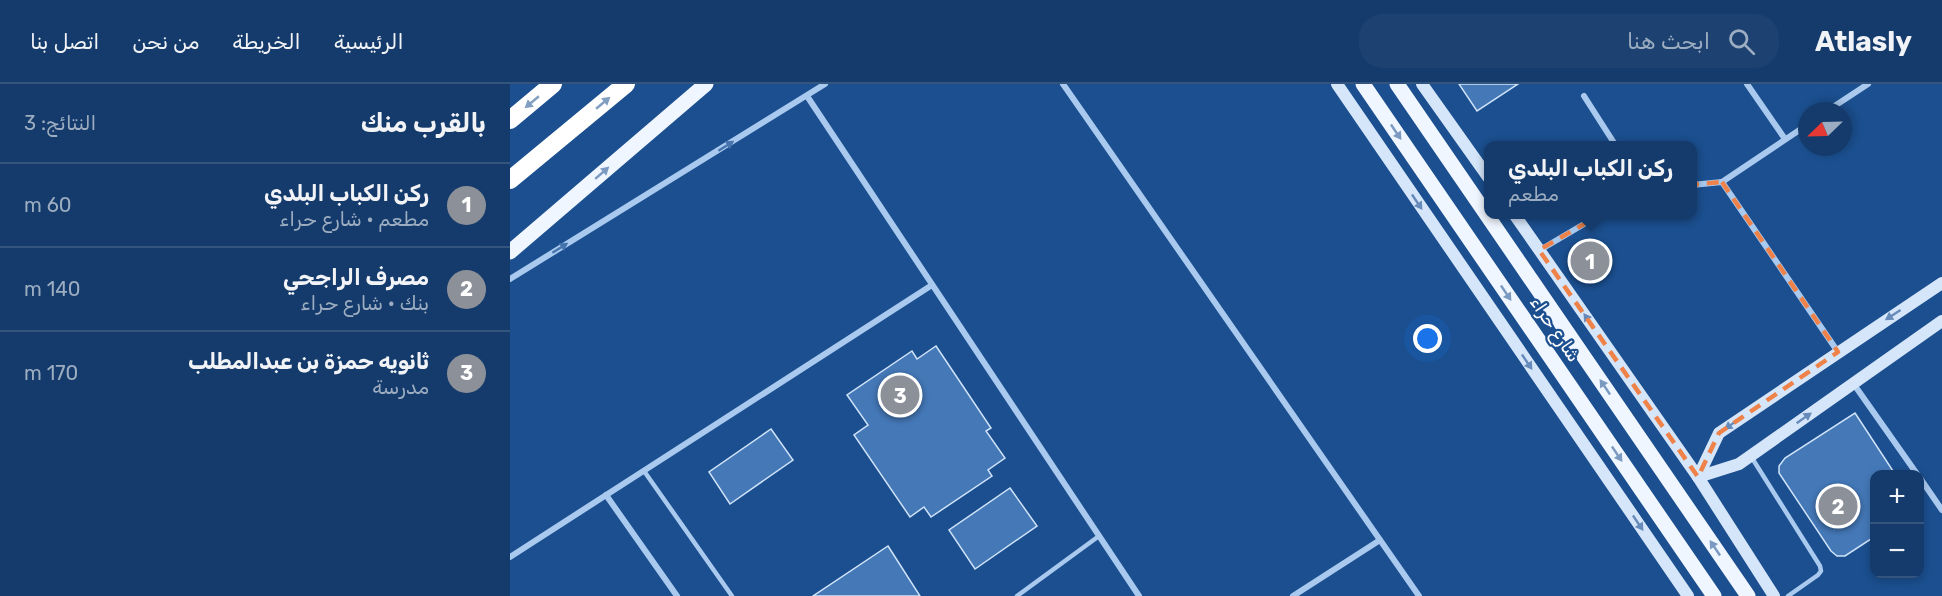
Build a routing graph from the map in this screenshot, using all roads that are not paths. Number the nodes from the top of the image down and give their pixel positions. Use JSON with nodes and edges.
{"nodes":[{"id":1,"x":553,"y":84,"type":"edge"},
{"id":2,"x":626,"y":84,"type":"edge"},
{"id":3,"x":706,"y":84,"type":"edge"},
{"id":4,"x":825,"y":84,"type":"edge"},
{"id":5,"x":1063,"y":84,"type":"edge"},
{"id":6,"x":1337,"y":84,"type":"edge"},
{"id":7,"x":1363,"y":84,"type":"edge"},
{"id":8,"x":1397,"y":84,"type":"edge"},
{"id":9,"x":1422,"y":84,"type":"edge"},
{"id":10,"x":1747,"y":84,"type":"edge"},
{"id":11,"x":1868,"y":84,"type":"edge"},
{"id":12,"x":807,"y":96,"type":"junction"},
{"id":13,"x":1584,"y":96,"type":"dead end"},
{"id":14,"x":1841,"y":102,"type":"edge"},
{"id":15,"x":510,"y":120,"type":"edge"},
{"id":16,"x":1798,"y":130,"type":"edge"},
{"id":17,"x":1785,"y":139,"type":"junction"},
{"id":18,"x":1613,"y":141,"type":"edge"},
{"id":19,"x":1484,"y":171,"type":"edge"},
{"id":20,"x":510,"y":180,"type":"edge"},
{"id":21,"x":1722,"y":182,"type":"junction"},
{"id":22,"x":1697,"y":184,"type":"edge"},
{"id":23,"x":1484,"y":211,"type":"edge"},
{"id":24,"x":1490,"y":219,"type":"edge"},
{"id":25,"x":1517,"y":219,"type":"edge"},
{"id":26,"x":1592,"y":219,"type":"edge"},
{"id":27,"x":1539,"y":250,"type":"junction"},
{"id":28,"x":510,"y":252,"type":"edge"},
{"id":29,"x":510,"y":279,"type":"edge"},
{"id":30,"x":1942,"y":283,"type":"edge"},
{"id":31,"x":932,"y":285,"type":"junction"},
{"id":32,"x":1942,"y":321,"type":"edge"},
{"id":33,"x":1838,"y":352,"type":"junction"},
{"id":34,"x":1853,"y":383,"type":"junction"},
{"id":35,"x":1751,"y":456,"type":"junction"},
{"id":36,"x":1914,"y":470,"type":"edge"},
{"id":37,"x":644,"y":471,"type":"junction"},
{"id":38,"x":1698,"y":477,"type":"junction"},
{"id":39,"x":1924,"y":484,"type":"edge"},
{"id":40,"x":606,"y":495,"type":"junction"},
{"id":41,"x":1942,"y":510,"type":"edge"},
{"id":42,"x":1099,"y":536,"type":"junction"},
{"id":43,"x":1380,"y":540,"type":"junction"},
{"id":44,"x":510,"y":556,"type":"edge"},
{"id":45,"x":677,"y":596,"type":"edge"},
{"id":46,"x":732,"y":596,"type":"edge"},
{"id":47,"x":1017,"y":596,"type":"edge"},
{"id":48,"x":1139,"y":596,"type":"edge"},
{"id":49,"x":1293,"y":596,"type":"edge"},
{"id":50,"x":1419,"y":596,"type":"edge"},
{"id":51,"x":1688,"y":596,"type":"edge"},
{"id":52,"x":1714,"y":596,"type":"edge"},
{"id":53,"x":1748,"y":596,"type":"edge"},
{"id":54,"x":1774,"y":596,"type":"edge"},
{"id":55,"x":1788,"y":596,"type":"edge"}],
"edges":[{"from":1,"to":15,"type":"highway","one_way":true},
{"from":20,"to":2,"type":"highway","one_way":true},
{"from":28,"to":3,"type":"main road","one_way":true},
{"from":4,"to":12,"type":"street"},
{"from":5,"to":43,"type":"street"},
{"from":6,"to":51,"type":"main road","one_way":true},
{"from":7,"to":52,"type":"main road","name":"شارع حراء","one_way":true},
{"from":23,"to":8,"type":"main road","name":"شارع حراء","one_way":true},
{"from":9,"to":19,"type":"main road"},
{"from":10,"to":17,"type":"street"},
{"from":11,"to":14,"type":"street"},
{"from":29,"to":12,"type":"street","one_way":true},
{"from":12,"to":31,"type":"street"},
{"from":13,"to":18,"type":"street"},
{"from":16,"to":17,"type":"street"},
{"from":17,"to":21,"type":"street"},
{"from":21,"to":22,"type":"street"},
{"from":21,"to":33,"type":"street"},
{"from":53,"to":24,"type":"main road","name":"شارع حراء","one_way":true},
{"from":25,"to":27,"type":"main road","name":"شارع حراء"},
{"from":26,"to":27,"type":"street"},
{"from":38,"to":27,"type":"main road","name":"شارع حراء","one_way":true},
{"from":30,"to":33,"type":"main road","one_way":true},
{"from":31,"to":37,"type":"street"},
{"from":31,"to":42,"type":"street"},
{"from":32,"to":34,"type":"main road"},
{"from":33,"to":38,"type":"main road","one_way":true},
{"from":35,"to":34,"type":"main road","one_way":true},
{"from":34,"to":36,"type":"street"},
{"from":35,"to":38,"type":"main road"},
{"from":35,"to":55,"type":"lane"},
{"from":37,"to":40,"type":"street"},
{"from":37,"to":46,"type":"lane"},
{"from":38,"to":54,"type":"main road","name":"شارع حراء"},
{"from":39,"to":41,"type":"street"},
{"from":40,"to":44,"type":"street"},
{"from":40,"to":45,"type":"street"},
{"from":42,"to":47,"type":"lane"},
{"from":42,"to":48,"type":"street"},
{"from":43,"to":49,"type":"street"},
{"from":43,"to":50,"type":"street"}]}
